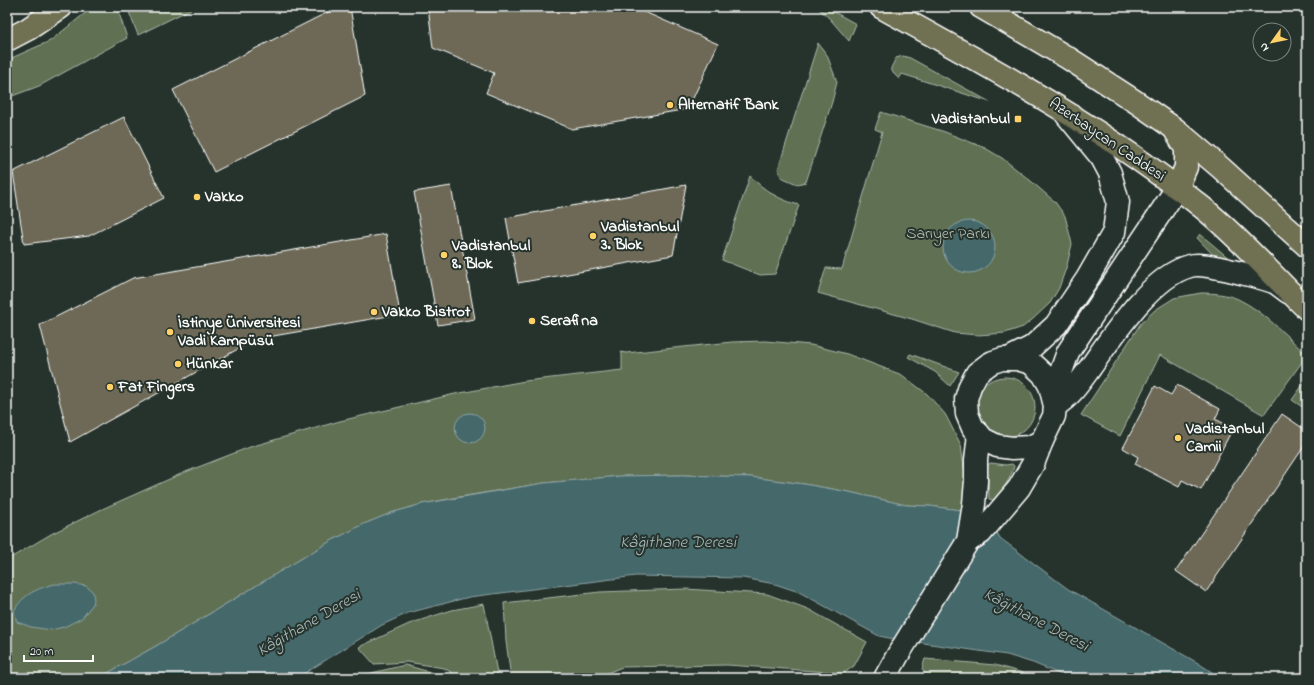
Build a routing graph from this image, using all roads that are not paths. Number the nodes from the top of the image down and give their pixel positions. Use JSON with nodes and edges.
{"nodes":[{"id":1,"x":61,"y":7,"type":"edge"},
{"id":2,"x":881,"y":7,"type":"edge"},
{"id":3,"x":981,"y":7,"type":"edge"},
{"id":4,"x":7,"y":40,"type":"edge"},
{"id":5,"x":1062,"y":109,"type":"junction"},
{"id":6,"x":1175,"y":129,"type":"junction"},
{"id":7,"x":1177,"y":188,"type":"junction"},
{"id":8,"x":1307,"y":246,"type":"edge"},
{"id":9,"x":1300,"y":302,"type":"edge"},
{"id":10,"x":1008,"y":359,"type":"junction"},
{"id":11,"x":1055,"y":406,"type":"junction"},
{"id":12,"x":979,"y":434,"type":"junction"},
{"id":13,"x":1042,"y":441,"type":"junction"},
{"id":14,"x":968,"y":541,"type":"junction"},
{"id":15,"x":885,"y":678,"type":"edge"}],
"edges":[{"from":1,"to":4,"type":"main road"},
{"from":2,"to":5,"type":"main road","name":"Azerbaycan Caddesi"},
{"from":3,"to":6,"type":"main road"},
{"from":5,"to":7,"type":"main road","name":"Azerbaycan Caddesi"},
{"from":5,"to":10,"type":"street"},
{"from":6,"to":7,"type":"main road"},
{"from":6,"to":8,"type":"main road"},
{"from":7,"to":9,"type":"main road","name":"Azerbaycan Caddesi"},
{"from":7,"to":11,"type":"street"},
{"from":9,"to":11,"type":"street"},
{"from":10,"to":11,"type":"street"},
{"from":10,"to":12,"type":"street"},
{"from":11,"to":13,"type":"street"},
{"from":12,"to":13,"type":"street"},
{"from":12,"to":14,"type":"street"},
{"from":13,"to":14,"type":"street"},
{"from":14,"to":15,"type":"street"}]}
